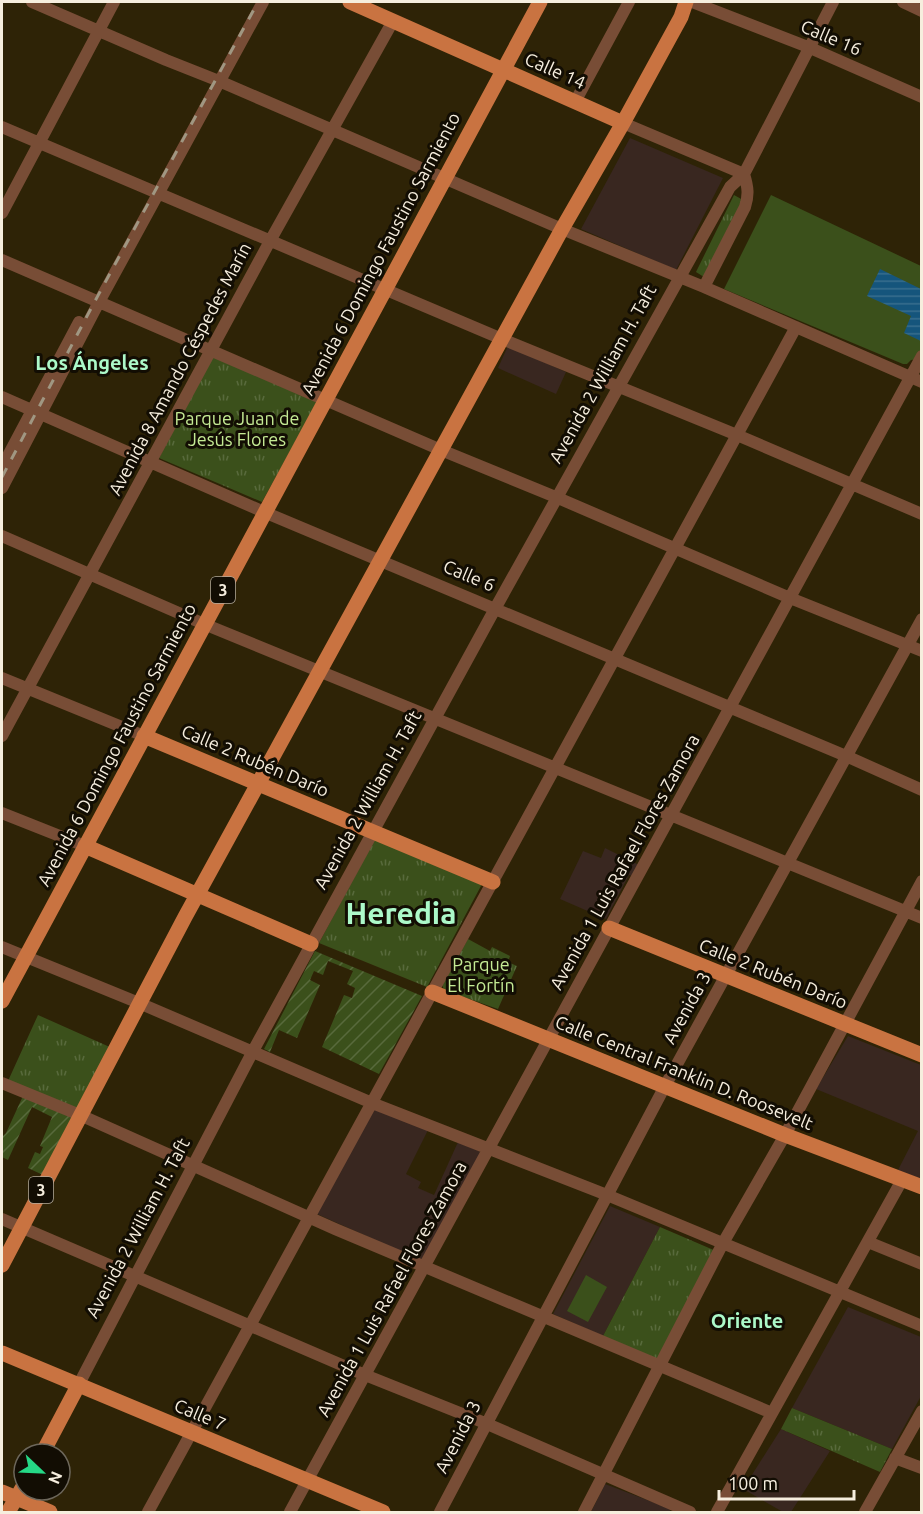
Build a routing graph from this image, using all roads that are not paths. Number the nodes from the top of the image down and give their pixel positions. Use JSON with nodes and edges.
{"nodes":[{"id":1,"x":32,"y":2,"type":"edge"},
{"id":2,"x":114,"y":2,"type":"edge"},
{"id":3,"x":254,"y":2,"type":"edge"},
{"id":4,"x":263,"y":2,"type":"edge"},
{"id":5,"x":350,"y":2,"type":"edge"},
{"id":6,"x":540,"y":2,"type":"edge"},
{"id":7,"x":628,"y":2,"type":"edge"},
{"id":8,"x":686,"y":2,"type":"edge"},
{"id":9,"x":692,"y":2,"type":"edge"},
{"id":10,"x":833,"y":2,"type":"edge"},
{"id":11,"x":903,"y":2,"type":"edge"},
{"id":12,"x":921,"y":11,"type":"edge"},
{"id":13,"x":393,"y":21,"type":"junction"},
{"id":14,"x":98,"y":30,"type":"junction"},
{"id":15,"x":808,"y":47,"type":"junction"},
{"id":16,"x":504,"y":70,"type":"junction"},
{"id":17,"x":216,"y":80,"type":"junction"},
{"id":18,"x":921,"y":97,"type":"edge"},
{"id":19,"x":575,"y":102,"type":"junction"},
{"id":20,"x":623,"y":123,"type":"junction"},
{"id":21,"x":2,"y":127,"type":"edge"},
{"id":22,"x":332,"y":130,"type":"junction"},
{"id":23,"x":38,"y":144,"type":"junction"},
{"id":24,"x":744,"y":174,"type":"junction"},
{"id":25,"x":444,"y":179,"type":"junction"},
{"id":26,"x":154,"y":192,"type":"junction"},
{"id":27,"x":2,"y":213,"type":"edge"},
{"id":28,"x":561,"y":229,"type":"junction"},
{"id":29,"x":270,"y":241,"type":"junction"},
{"id":30,"x":2,"y":261,"type":"edge"},
{"id":31,"x":679,"y":277,"type":"junction"},
{"id":32,"x":704,"y":287,"type":"junction"},
{"id":33,"x":384,"y":289,"type":"junction"},
{"id":34,"x":95,"y":301,"type":"junction"},
{"id":35,"x":796,"y":327,"type":"junction"},
{"id":36,"x":502,"y":339,"type":"junction"},
{"id":37,"x":210,"y":351,"type":"junction"},
{"id":38,"x":921,"y":356,"type":"edge"},
{"id":39,"x":916,"y":379,"type":"edge"},
{"id":40,"x":619,"y":385,"type":"junction"},
{"id":41,"x":2,"y":397,"type":"edge"},
{"id":42,"x":325,"y":400,"type":"junction"},
{"id":43,"x":37,"y":411,"type":"junction"},
{"id":44,"x":737,"y":435,"type":"junction"},
{"id":45,"x":441,"y":450,"type":"junction"},
{"id":46,"x":150,"y":462,"type":"junction"},
{"id":47,"x":2,"y":466,"type":"edge"},
{"id":48,"x":851,"y":485,"type":"junction"},
{"id":49,"x":2,"y":488,"type":"edge"},
{"id":50,"x":558,"y":498,"type":"junction"},
{"id":51,"x":264,"y":512,"type":"junction"},
{"id":52,"x":921,"y":514,"type":"edge"},
{"id":53,"x":2,"y":536,"type":"edge"},
{"id":54,"x":675,"y":549,"type":"junction"},
{"id":55,"x":382,"y":560,"type":"junction"},
{"id":56,"x":90,"y":574,"type":"junction"},
{"id":57,"x":790,"y":598,"type":"junction"},
{"id":58,"x":496,"y":607,"type":"junction"},
{"id":59,"x":921,"y":619,"type":"edge"},
{"id":60,"x":204,"y":624,"type":"junction"},
{"id":61,"x":907,"y":645,"type":"junction"},
{"id":62,"x":921,"y":651,"type":"edge"},
{"id":63,"x":615,"y":659,"type":"junction"},
{"id":64,"x":320,"y":671,"type":"junction"},
{"id":65,"x":2,"y":678,"type":"edge"},
{"id":66,"x":26,"y":688,"type":"junction"},
{"id":67,"x":729,"y":708,"type":"junction"},
{"id":68,"x":435,"y":717,"type":"junction"},
{"id":69,"x":2,"y":736,"type":"edge"},
{"id":70,"x":144,"y":736,"type":"junction"},
{"id":71,"x":846,"y":756,"type":"junction"},
{"id":72,"x":556,"y":767,"type":"junction"},
{"id":73,"x":258,"y":783,"type":"junction"},
{"id":74,"x":921,"y":790,"type":"edge"},
{"id":75,"x":2,"y":813,"type":"edge"},
{"id":76,"x":671,"y":814,"type":"junction"},
{"id":77,"x":372,"y":832,"type":"junction"},
{"id":78,"x":84,"y":846,"type":"junction"},
{"id":79,"x":786,"y":862,"type":"junction"},
{"id":80,"x":921,"y":881,"type":"edge"},
{"id":81,"x":493,"y":882,"type":"junction"},
{"id":82,"x":197,"y":895,"type":"junction"},
{"id":83,"x":904,"y":911,"type":"junction"},
{"id":84,"x":921,"y":918,"type":"edge"},
{"id":85,"x":609,"y":928,"type":"junction"},
{"id":86,"x":311,"y":944,"type":"junction"},
{"id":87,"x":2,"y":947,"type":"edge"},
{"id":88,"x":25,"y":957,"type":"junction"},
{"id":89,"x":726,"y":976,"type":"junction"},
{"id":90,"x":432,"y":992,"type":"junction"},
{"id":91,"x":2,"y":1001,"type":"edge"},
{"id":92,"x":139,"y":1003,"type":"junction"},
{"id":93,"x":845,"y":1024,"type":"junction"},
{"id":94,"x":549,"y":1039,"type":"junction"},
{"id":95,"x":253,"y":1051,"type":"junction"},
{"id":96,"x":921,"y":1055,"type":"edge"},
{"id":97,"x":2,"y":1083,"type":"edge"},
{"id":98,"x":665,"y":1086,"type":"junction"},
{"id":99,"x":372,"y":1102,"type":"junction"},
{"id":100,"x":80,"y":1115,"type":"junction"},
{"id":101,"x":785,"y":1135,"type":"junction"},
{"id":102,"x":489,"y":1148,"type":"junction"},
{"id":103,"x":193,"y":1165,"type":"junction"},
{"id":104,"x":902,"y":1180,"type":"junction"},
{"id":105,"x":921,"y":1187,"type":"edge"},
{"id":106,"x":607,"y":1195,"type":"junction"},
{"id":107,"x":309,"y":1217,"type":"junction"},
{"id":108,"x":2,"y":1219,"type":"edge"},
{"id":109,"x":21,"y":1228,"type":"junction"},
{"id":110,"x":868,"y":1242,"type":"junction"},
{"id":111,"x":723,"y":1243,"type":"junction"},
{"id":112,"x":921,"y":1264,"type":"edge"},
{"id":113,"x":2,"y":1265,"type":"edge"},
{"id":114,"x":424,"y":1267,"type":"junction"},
{"id":115,"x":135,"y":1276,"type":"junction"},
{"id":116,"x":840,"y":1292,"type":"junction"},
{"id":117,"x":543,"y":1316,"type":"junction"},
{"id":118,"x":250,"y":1325,"type":"junction"},
{"id":119,"x":921,"y":1326,"type":"edge"},
{"id":120,"x":2,"y":1353,"type":"edge"},
{"id":121,"x":660,"y":1365,"type":"junction"},
{"id":122,"x":365,"y":1375,"type":"junction"},
{"id":123,"x":79,"y":1384,"type":"junction"},
{"id":124,"x":921,"y":1410,"type":"edge"},
{"id":125,"x":772,"y":1413,"type":"junction"},
{"id":126,"x":485,"y":1423,"type":"junction"},
{"id":127,"x":191,"y":1433,"type":"junction"},
{"id":128,"x":48,"y":1442,"type":"edge"},
{"id":129,"x":895,"y":1458,"type":"junction"},
{"id":130,"x":921,"y":1468,"type":"edge"},
{"id":131,"x":603,"y":1475,"type":"junction"},
{"id":132,"x":307,"y":1482,"type":"junction"},
{"id":133,"x":26,"y":1502,"type":"edge"},
{"id":134,"x":50,"y":1512,"type":"edge"},
{"id":135,"x":148,"y":1512,"type":"edge"},
{"id":136,"x":290,"y":1512,"type":"edge"},
{"id":137,"x":383,"y":1512,"type":"edge"},
{"id":138,"x":440,"y":1512,"type":"edge"},
{"id":139,"x":584,"y":1512,"type":"edge"},
{"id":140,"x":690,"y":1512,"type":"edge"},
{"id":141,"x":717,"y":1512,"type":"edge"},
{"id":142,"x":865,"y":1512,"type":"edge"}],
"edges":[{"from":1,"to":14,"type":"street"},
{"from":2,"to":14,"type":"street"},
{"from":3,"to":17,"type":"street"},
{"from":4,"to":17,"type":"street"},
{"from":5,"to":13,"type":"main road","name":"Calle 14"},
{"from":6,"to":16,"type":"main road","name":"Avenida 6 Domingo Faustino Sarmiento"},
{"from":7,"to":19,"type":"street"},
{"from":8,"to":20,"type":"main road","number":"3"},
{"from":9,"to":15,"type":"street","name":"Calle 16"},
{"from":10,"to":15,"type":"street","name":"Avenida 2 William H. Taft"},
{"from":11,"to":12,"type":"street"},
{"from":13,"to":16,"type":"main road","name":"Calle 14"},
{"from":13,"to":22,"type":"street","name":"Avenida 8 Amando Céspedes Marín"},
{"from":14,"to":17,"type":"street"},
{"from":14,"to":23,"type":"street"},
{"from":15,"to":18,"type":"street","name":"Calle 16"},
{"from":15,"to":24,"type":"street","name":"Avenida 2 William H. Taft"},
{"from":16,"to":19,"type":"main road","name":"Calle 14"},
{"from":16,"to":25,"type":"main road","name":"Avenida 6 Domingo Faustino Sarmiento"},
{"from":17,"to":22,"type":"street"},
{"from":17,"to":26,"type":"street"},
{"from":19,"to":20,"type":"main road","name":"Calle 14"},
{"from":20,"to":24,"type":"street","name":"Calle 14"},
{"from":20,"to":28,"type":"main road","number":"3"},
{"from":21,"to":23,"type":"street"},
{"from":22,"to":25,"type":"street"},
{"from":22,"to":29,"type":"street","name":"Avenida 8 Amando Céspedes Marín"},
{"from":23,"to":26,"type":"street"},
{"from":23,"to":27,"type":"street"},
{"from":24,"to":31,"type":"street","name":"Avenida 2 William H. Taft"},
{"from":24,"to":32,"type":"street","name":"Avenida 2 William H. Taft"},
{"from":25,"to":28,"type":"street"},
{"from":25,"to":33,"type":"main road","name":"Avenida 6 Domingo Faustino Sarmiento","number":"3"},
{"from":26,"to":29,"type":"street"},
{"from":26,"to":34,"type":"street"},
{"from":28,"to":31,"type":"street"},
{"from":28,"to":36,"type":"main road","number":"3"},
{"from":29,"to":33,"type":"street"},
{"from":29,"to":37,"type":"street","name":"Avenida 8 Amando Céspedes Marín"},
{"from":30,"to":34,"type":"street"},
{"from":31,"to":32,"type":"street"},
{"from":31,"to":40,"type":"street","name":"Avenida 2 William H. Taft"},
{"from":32,"to":35,"type":"street"},
{"from":33,"to":36,"type":"street"},
{"from":33,"to":42,"type":"main road","name":"Avenida 6 Domingo Faustino Sarmiento","number":"3"},
{"from":34,"to":37,"type":"street"},
{"from":34,"to":43,"type":"street"},
{"from":35,"to":39,"type":"street"},
{"from":35,"to":44,"type":"street"},
{"from":36,"to":40,"type":"street"},
{"from":36,"to":45,"type":"main road","number":"3"},
{"from":37,"to":42,"type":"street"},
{"from":37,"to":46,"type":"street","name":"Avenida 8 Amando Céspedes Marín"},
{"from":38,"to":39,"type":"street","name":"Avenida 1 Luis Rafael Flores Zamora"},
{"from":39,"to":48,"type":"street","name":"Avenida 1 Luis Rafael Flores Zamora"},
{"from":40,"to":44,"type":"street"},
{"from":40,"to":50,"type":"street","name":"Avenida 2 William H. Taft"},
{"from":41,"to":43,"type":"street","name":"Calle 6"},
{"from":42,"to":45,"type":"street"},
{"from":42,"to":51,"type":"main road","name":"Avenida 6 Domingo Faustino Sarmiento","number":"3"},
{"from":43,"to":46,"type":"street","name":"Calle 6"},
{"from":43,"to":47,"type":"street"},
{"from":43,"to":49,"type":"street"},
{"from":44,"to":48,"type":"street"},
{"from":44,"to":54,"type":"street"},
{"from":45,"to":50,"type":"street"},
{"from":45,"to":55,"type":"main road","number":"3"},
{"from":46,"to":51,"type":"street","name":"Calle 6"},
{"from":46,"to":56,"type":"street","name":"Avenida 8 Amando Céspedes Marín"},
{"from":48,"to":52,"type":"street"},
{"from":48,"to":57,"type":"street","name":"Avenida 1 Luis Rafael Flores Zamora"},
{"from":50,"to":54,"type":"street"},
{"from":50,"to":58,"type":"street","name":"Avenida 2 William H. Taft"},
{"from":51,"to":55,"type":"street","name":"Calle 6"},
{"from":51,"to":60,"type":"main road","name":"Avenida 6 Domingo Faustino Sarmiento","number":"3"},
{"from":53,"to":56,"type":"street"},
{"from":54,"to":57,"type":"street"},
{"from":54,"to":63,"type":"street"},
{"from":55,"to":58,"type":"street","name":"Calle 6"},
{"from":55,"to":64,"type":"main road","number":"3"},
{"from":56,"to":60,"type":"street"},
{"from":56,"to":66,"type":"street","name":"Avenida 8 Amando Céspedes Marín"},
{"from":57,"to":61,"type":"street"},
{"from":57,"to":67,"type":"street","name":"Avenida 1 Luis Rafael Flores Zamora"},
{"from":58,"to":63,"type":"street","name":"Calle 6"},
{"from":58,"to":68,"type":"street","name":"Avenida 2 William H. Taft"},
{"from":59,"to":61,"type":"street","name":"Avenida 3"},
{"from":60,"to":64,"type":"street"},
{"from":60,"to":70,"type":"main road","name":"Avenida 6 Domingo Faustino Sarmiento","number":"3"},
{"from":61,"to":62,"type":"street"},
{"from":61,"to":71,"type":"street","name":"Avenida 3"},
{"from":63,"to":67,"type":"street","name":"Calle 6"},
{"from":63,"to":72,"type":"street"},
{"from":64,"to":68,"type":"street"},
{"from":64,"to":73,"type":"main road","number":"3"},
{"from":65,"to":66,"type":"street","name":"Calle 2 Rubén Darío"},
{"from":66,"to":69,"type":"street","name":"Avenida 8 Amando Céspedes Marín"},
{"from":66,"to":70,"type":"street","name":"Calle 2 Rubén Darío"},
{"from":67,"to":71,"type":"street","name":"Calle 6"},
{"from":67,"to":76,"type":"street","name":"Avenida 1 Luis Rafael Flores Zamora"},
{"from":68,"to":72,"type":"street"},
{"from":68,"to":77,"type":"street","name":"Avenida 2 William H. Taft"},
{"from":70,"to":73,"type":"main road","name":"Calle 2 Rubén Darío"},
{"from":70,"to":78,"type":"main road","name":"Avenida 6 Domingo Faustino Sarmiento","number":"3"},
{"from":71,"to":74,"type":"street","name":"Calle 6"},
{"from":71,"to":79,"type":"street","name":"Avenida 3"},
{"from":72,"to":76,"type":"street"},
{"from":72,"to":81,"type":"street"},
{"from":73,"to":77,"type":"main road","name":"Calle 2 Rubén Darío"},
{"from":73,"to":82,"type":"main road","number":"3"},
{"from":75,"to":78,"type":"street"},
{"from":76,"to":79,"type":"street"},
{"from":76,"to":85,"type":"street","name":"Avenida 1 Luis Rafael Flores Zamora"},
{"from":77,"to":81,"type":"main road","name":"Calle 2 Rubén Darío"},
{"from":77,"to":86,"type":"street","name":"Avenida 2 William H. Taft"},
{"from":78,"to":82,"type":"main road"},
{"from":78,"to":88,"type":"main road","name":"Avenida 6 Domingo Faustino Sarmiento","number":"3"},
{"from":79,"to":83,"type":"street"},
{"from":79,"to":89,"type":"street","name":"Avenida 3"},
{"from":80,"to":83,"type":"street"},
{"from":81,"to":90,"type":"street"},
{"from":82,"to":86,"type":"main road"},
{"from":82,"to":92,"type":"main road","number":"3"},
{"from":83,"to":84,"type":"street"},
{"from":83,"to":93,"type":"street"},
{"from":85,"to":89,"type":"main road","name":"Calle 2 Rubén Darío"},
{"from":85,"to":94,"type":"street","name":"Avenida 1 Luis Rafael Flores Zamora"},
{"from":86,"to":95,"type":"street","name":"Avenida 2 William H. Taft"},
{"from":87,"to":88,"type":"street"},
{"from":88,"to":91,"type":"main road","name":"Avenida 6 Domingo Faustino Sarmiento","number":"3"},
{"from":88,"to":92,"type":"street"},
{"from":89,"to":93,"type":"main road","name":"Calle 2 Rubén Darío"},
{"from":89,"to":98,"type":"street","name":"Avenida 3"},
{"from":90,"to":94,"type":"main road","name":"Calle Central Franklin D. Roosevelt"},
{"from":90,"to":99,"type":"street"},
{"from":92,"to":95,"type":"street"},
{"from":92,"to":100,"type":"main road","number":"3"},
{"from":93,"to":96,"type":"main road","name":"Calle 2 Rubén Darío"},
{"from":93,"to":101,"type":"street"},
{"from":94,"to":98,"type":"main road","name":"Calle Central Franklin D. Roosevelt"},
{"from":94,"to":102,"type":"street","name":"Avenida 1 Luis Rafael Flores Zamora"},
{"from":95,"to":99,"type":"street"},
{"from":95,"to":103,"type":"street","name":"Avenida 2 William H. Taft"},
{"from":97,"to":100,"type":"street"},
{"from":98,"to":101,"type":"main road","name":"Calle Central Franklin D. Roosevelt"},
{"from":98,"to":106,"type":"street","name":"Avenida 3"},
{"from":99,"to":102,"type":"street"},
{"from":99,"to":107,"type":"street"},
{"from":100,"to":103,"type":"street"},
{"from":100,"to":109,"type":"main road","number":"3"},
{"from":101,"to":104,"type":"main road","name":"Calle Central Franklin D. Roosevelt"},
{"from":101,"to":111,"type":"street"},
{"from":102,"to":106,"type":"street"},
{"from":102,"to":114,"type":"street","name":"Avenida 1 Luis Rafael Flores Zamora"},
{"from":103,"to":107,"type":"street"},
{"from":103,"to":115,"type":"street","name":"Avenida 2 William H. Taft"},
{"from":104,"to":105,"type":"main road","name":"Calle Central Franklin D. Roosevelt"},
{"from":104,"to":110,"type":"street"},
{"from":106,"to":111,"type":"street"},
{"from":106,"to":117,"type":"street","name":"Avenida 3"},
{"from":107,"to":114,"type":"street"},
{"from":107,"to":118,"type":"street"},
{"from":108,"to":109,"type":"street"},
{"from":109,"to":113,"type":"main road","number":"3"},
{"from":109,"to":115,"type":"street"},
{"from":110,"to":112,"type":"street"},
{"from":110,"to":116,"type":"street"},
{"from":111,"to":116,"type":"street"},
{"from":111,"to":121,"type":"street"},
{"from":114,"to":117,"type":"street"},
{"from":114,"to":122,"type":"street","name":"Avenida 1 Luis Rafael Flores Zamora"},
{"from":115,"to":118,"type":"street"},
{"from":115,"to":123,"type":"street","name":"Avenida 2 William H. Taft"},
{"from":116,"to":119,"type":"street"},
{"from":116,"to":125,"type":"street"},
{"from":117,"to":121,"type":"street"},
{"from":117,"to":126,"type":"street","name":"Avenida 3"},
{"from":118,"to":122,"type":"street"},
{"from":118,"to":127,"type":"street"},
{"from":120,"to":123,"type":"main road","name":"Calle 7"},
{"from":121,"to":125,"type":"street"},
{"from":121,"to":131,"type":"street"},
{"from":122,"to":126,"type":"street"},
{"from":122,"to":132,"type":"street","name":"Avenida 1 Luis Rafael Flores Zamora"},
{"from":123,"to":127,"type":"main road","name":"Calle 7"},
{"from":123,"to":128,"type":"main road","name":"Avenida 2 William H. Taft"},
{"from":124,"to":129,"type":"street"},
{"from":125,"to":141,"type":"street"},
{"from":126,"to":131,"type":"street"},
{"from":126,"to":138,"type":"street","name":"Avenida 3"},
{"from":127,"to":132,"type":"main road","name":"Calle 7"},
{"from":127,"to":135,"type":"street"},
{"from":129,"to":130,"type":"street"},
{"from":129,"to":142,"type":"street"},
{"from":131,"to":139,"type":"street"},
{"from":131,"to":140,"type":"street"},
{"from":132,"to":136,"type":"street","name":"Avenida 1 Luis Rafael Flores Zamora"},
{"from":132,"to":137,"type":"main road","name":"Calle 7"},
{"from":133,"to":134,"type":"main road"}]}
